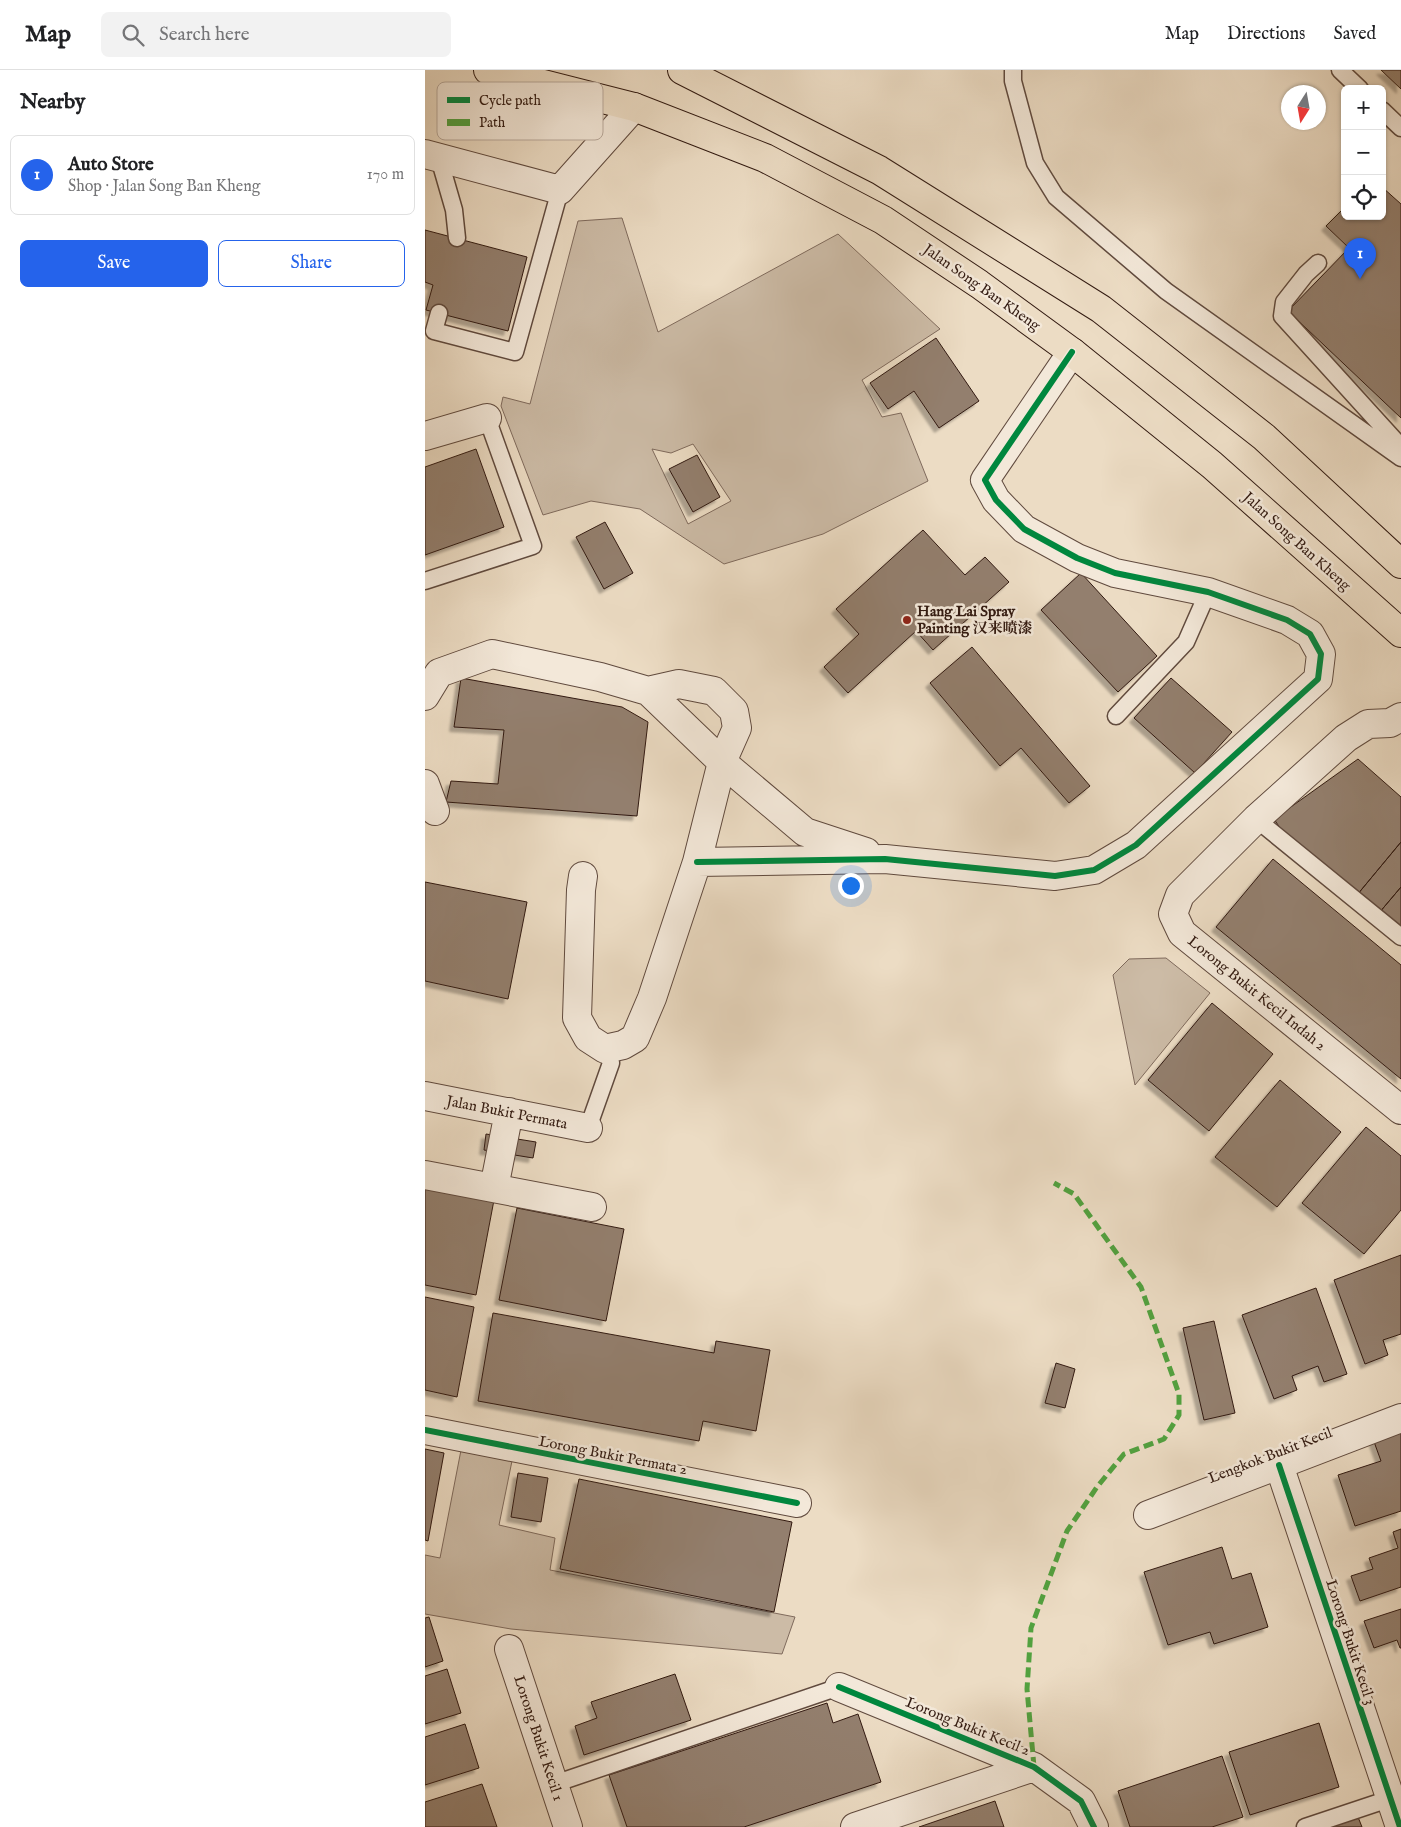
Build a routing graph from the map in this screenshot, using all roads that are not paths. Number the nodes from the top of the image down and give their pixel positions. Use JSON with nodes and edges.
{"nodes":[{"id":1,"x":488,"y":70,"type":"edge"},
{"id":2,"x":683,"y":70,"type":"edge"},
{"id":3,"x":1013,"y":70,"type":"edge"},
{"id":4,"x":1340,"y":70,"type":"edge"},
{"id":5,"x":536,"y":82,"type":"edge"},
{"id":6,"x":1356,"y":85,"type":"edge"},
{"id":7,"x":603,"y":99,"type":"edge"},
{"id":8,"x":635,"y":107,"type":"junction"},
{"id":9,"x":1386,"y":114,"type":"edge"},
{"id":10,"x":1401,"y":128,"type":"edge"},
{"id":11,"x":432,"y":156,"type":"edge"},
{"id":12,"x":560,"y":190,"type":"junction"},
{"id":13,"x":457,"y":238,"type":"dead end"},
{"id":14,"x":1318,"y":263,"type":"dead end"},
{"id":15,"x":439,"y":313,"type":"dead end"},
{"id":16,"x":1072,"y":352,"type":"junction"},
{"id":17,"x":487,"y":418,"type":"joint"},
{"id":18,"x":425,"y":436,"type":"edge"},
{"id":19,"x":1401,"y":447,"type":"edge"},
{"id":20,"x":1401,"y":458,"type":"edge"},
{"id":21,"x":1397,"y":558,"type":"edge"},
{"id":22,"x":425,"y":581,"type":"edge"},
{"id":23,"x":1208,"y":592,"type":"junction"},
{"id":24,"x":1401,"y":633,"type":"edge"},
{"id":25,"x":429,"y":680,"type":"edge"},
{"id":26,"x":648,"y":691,"type":"junction"},
{"id":27,"x":1116,"y":716,"type":"dead end"},
{"id":28,"x":1397,"y":724,"type":"edge"},
{"id":29,"x":721,"y":762,"type":"junction"},
{"id":30,"x":425,"y":784,"type":"edge"},
{"id":31,"x":435,"y":811,"type":"dead end"},
{"id":32,"x":1256,"y":819,"type":"junction"},
{"id":33,"x":885,"y":859,"type":"junction"},
{"id":34,"x":697,"y":862,"type":"junction"},
{"id":35,"x":583,"y":876,"type":"dead end"},
{"id":36,"x":1401,"y":937,"type":"edge"},
{"id":37,"x":605,"y":1049,"type":"junction"},
{"id":38,"x":425,"y":1096,"type":"edge"},
{"id":39,"x":1401,"y":1110,"type":"edge"},
{"id":40,"x":509,"y":1112,"type":"junction"},
{"id":41,"x":588,"y":1128,"type":"joint"},
{"id":42,"x":425,"y":1175,"type":"edge"},
{"id":43,"x":494,"y":1188,"type":"junction"},
{"id":44,"x":592,"y":1207,"type":"dead end"},
{"id":45,"x":1401,"y":1418,"type":"edge"},
{"id":46,"x":425,"y":1430,"type":"edge"},
{"id":47,"x":1279,"y":1465,"type":"junction"},
{"id":48,"x":797,"y":1503,"type":"dead end"},
{"id":49,"x":1148,"y":1515,"type":"dead end"},
{"id":50,"x":509,"y":1649,"type":"dead end"},
{"id":51,"x":839,"y":1686,"type":"joint"},
{"id":52,"x":1034,"y":1767,"type":"junction"},
{"id":53,"x":554,"y":1784,"type":"junction"},
{"id":54,"x":1396,"y":1797,"type":"edge"},
{"id":55,"x":568,"y":1827,"type":"edge"},
{"id":56,"x":855,"y":1827,"type":"edge"},
{"id":57,"x":1094,"y":1827,"type":"edge"},
{"id":58,"x":1305,"y":1827,"type":"edge"},
{"id":59,"x":1400,"y":1827,"type":"edge"}],
"edges":[{"from":1,"to":5,"type":"main road","name":"Jalan Song Ban Kheng"},
{"from":2,"to":21,"type":"main road"},
{"from":3,"to":20,"type":"lane"},
{"from":4,"to":6,"type":"lane"},
{"from":7,"to":8,"type":"main road","name":"Jalan Song Ban Kheng"},
{"from":8,"to":12,"type":"street"},
{"from":8,"to":16,"type":"main road","name":"Jalan Song Ban Kheng"},
{"from":9,"to":10,"type":"lane"},
{"from":11,"to":12,"type":"street"},
{"from":11,"to":13,"type":"lane"},
{"from":12,"to":15,"type":"lane"},
{"from":14,"to":19,"type":"lane"},
{"from":16,"to":23,"type":"street"},
{"from":16,"to":24,"type":"main road","name":"Jalan Song Ban Kheng"},
{"from":17,"to":18,"type":"street"},
{"from":17,"to":22,"type":"lane"},
{"from":23,"to":27,"type":"lane"},
{"from":23,"to":33,"type":"street"},
{"from":25,"to":26,"type":"street"},
{"from":26,"to":29,"type":"street"},
{"from":26,"to":29,"type":"street"},
{"from":28,"to":32,"type":"street","name":"Lorong Bukit Kecil Indah 2"},
{"from":29,"to":33,"type":"street"},
{"from":29,"to":34,"type":"street"},
{"from":30,"to":31,"type":"street"},
{"from":32,"to":36,"type":"lane"},
{"from":32,"to":39,"type":"street","name":"Lorong Bukit Kecil Indah 2"},
{"from":33,"to":34,"type":"street"},
{"from":34,"to":37,"type":"street"},
{"from":35,"to":37,"type":"street"},
{"from":37,"to":41,"type":"lane"},
{"from":38,"to":40,"type":"street","name":"Jalan Bukit Permata"},
{"from":40,"to":41,"type":"street","name":"Jalan Bukit Permata"},
{"from":40,"to":43,"type":"street"},
{"from":42,"to":43,"type":"street"},
{"from":43,"to":44,"type":"street"},
{"from":45,"to":47,"type":"street","name":"Lengkok Bukit Kecil"},
{"from":46,"to":48,"type":"street","name":"Lorong Bukit Permata 2"},
{"from":47,"to":49,"type":"street","name":"Lengkok Bukit Kecil"},
{"from":47,"to":54,"type":"street","name":"Lorong Bukit Kecil 3"},
{"from":50,"to":53,"type":"street","name":"Lorong Bukit Kecil 1"},
{"from":51,"to":52,"type":"street","name":"Lorong Bukit Kecil 2"},
{"from":51,"to":53,"type":"lane"},
{"from":52,"to":56,"type":"street"},
{"from":52,"to":57,"type":"street","name":"Lorong Bukit Kecil 2"},
{"from":53,"to":55,"type":"street","name":"Lorong Bukit Kecil 1"},
{"from":54,"to":58,"type":"lane"},
{"from":54,"to":59,"type":"street","name":"Lorong Bukit Kecil 3"}]}
